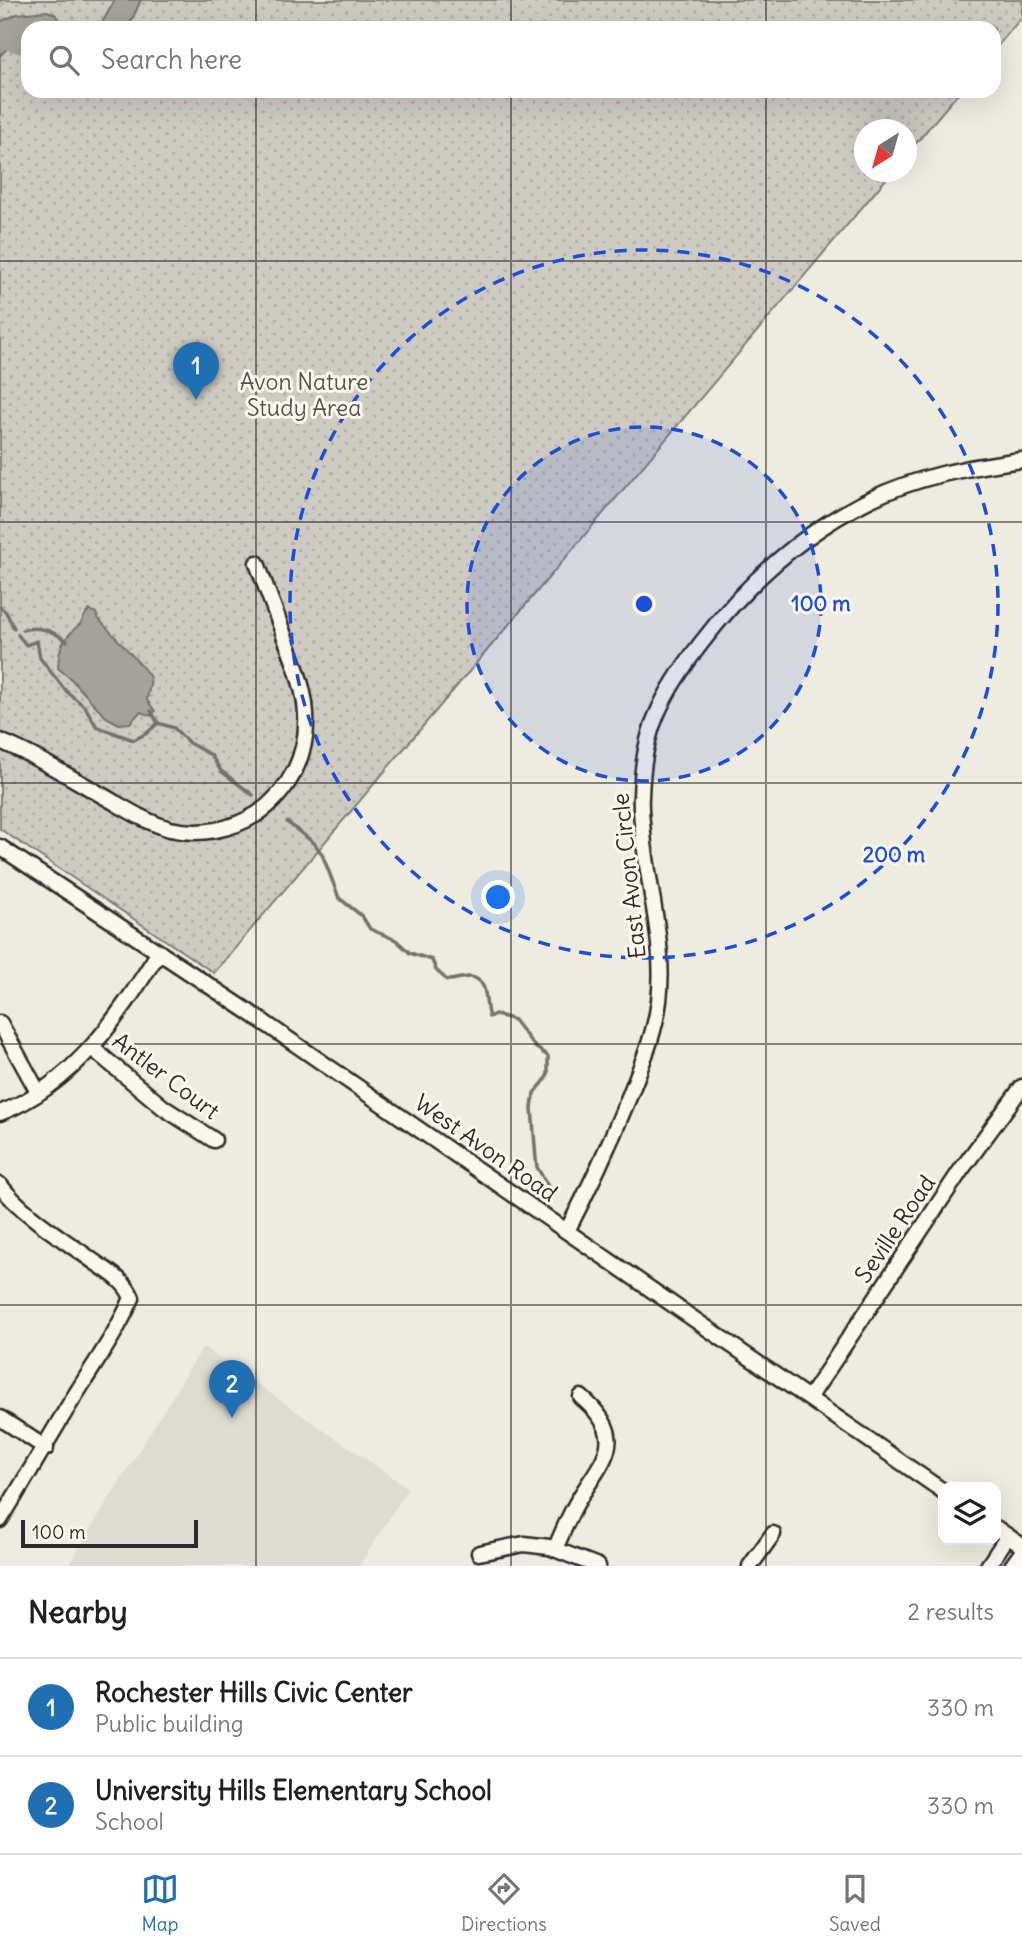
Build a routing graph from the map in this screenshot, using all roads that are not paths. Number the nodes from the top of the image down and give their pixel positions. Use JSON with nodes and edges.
{"nodes":[{"id":1,"x":1022,"y":460,"type":"edge"},
{"id":2,"x":257,"y":563,"type":"dead end"},
{"id":3,"x":0,"y":741,"type":"edge"},
{"id":4,"x":0,"y":846,"type":"edge"},
{"id":5,"x":159,"y":952,"type":"junction"},
{"id":6,"x":0,"y":1023,"type":"edge"},
{"id":7,"x":92,"y":1048,"type":"junction"},
{"id":8,"x":1022,"y":1087,"type":"edge"},
{"id":9,"x":38,"y":1092,"type":"junction"},
{"id":10,"x":0,"y":1113,"type":"edge"},
{"id":11,"x":214,"y":1140,"type":"dead end"},
{"id":12,"x":0,"y":1185,"type":"edge"},
{"id":13,"x":567,"y":1231,"type":"junction"},
{"id":14,"x":581,"y":1397,"type":"dead end"},
{"id":15,"x":809,"y":1398,"type":"junction"},
{"id":16,"x":0,"y":1418,"type":"edge"},
{"id":17,"x":46,"y":1448,"type":"junction"},
{"id":18,"x":938,"y":1488,"type":"edge"},
{"id":19,"x":0,"y":1520,"type":"edge"},
{"id":20,"x":1002,"y":1532,"type":"edge"},
{"id":21,"x":774,"y":1534,"type":"dead end"},
{"id":22,"x":1022,"y":1546,"type":"edge"},
{"id":23,"x":555,"y":1549,"type":"junction"},
{"id":24,"x":1022,"y":1552,"type":"edge"},
{"id":25,"x":479,"y":1553,"type":"dead end"},
{"id":26,"x":598,"y":1566,"type":"edge"},
{"id":27,"x":750,"y":1566,"type":"edge"},
{"id":28,"x":988,"y":1566,"type":"edge"},
{"id":29,"x":1012,"y":1566,"type":"edge"}],
"edges":[{"from":1,"to":13,"type":"street","name":"East Avon Circle"},
{"from":2,"to":3,"type":"street"},
{"from":4,"to":5,"type":"street","name":"West Avon Road"},
{"from":5,"to":7,"type":"street"},
{"from":5,"to":13,"type":"street","name":"West Avon Road"},
{"from":6,"to":9,"type":"street"},
{"from":7,"to":9,"type":"street"},
{"from":7,"to":11,"type":"street","name":"Antler Court"},
{"from":8,"to":15,"type":"street","name":"Seville Road"},
{"from":9,"to":10,"type":"street"},
{"from":12,"to":17,"type":"street"},
{"from":13,"to":15,"type":"street","name":"West Avon Road"},
{"from":14,"to":23,"type":"street"},
{"from":15,"to":18,"type":"street","name":"West Avon Road"},
{"from":16,"to":17,"type":"street"},
{"from":17,"to":19,"type":"street"},
{"from":20,"to":22,"type":"street"},
{"from":20,"to":28,"type":"street"},
{"from":21,"to":27,"type":"street"},
{"from":23,"to":25,"type":"street"},
{"from":23,"to":26,"type":"street"},
{"from":24,"to":29,"type":"street"}]}
